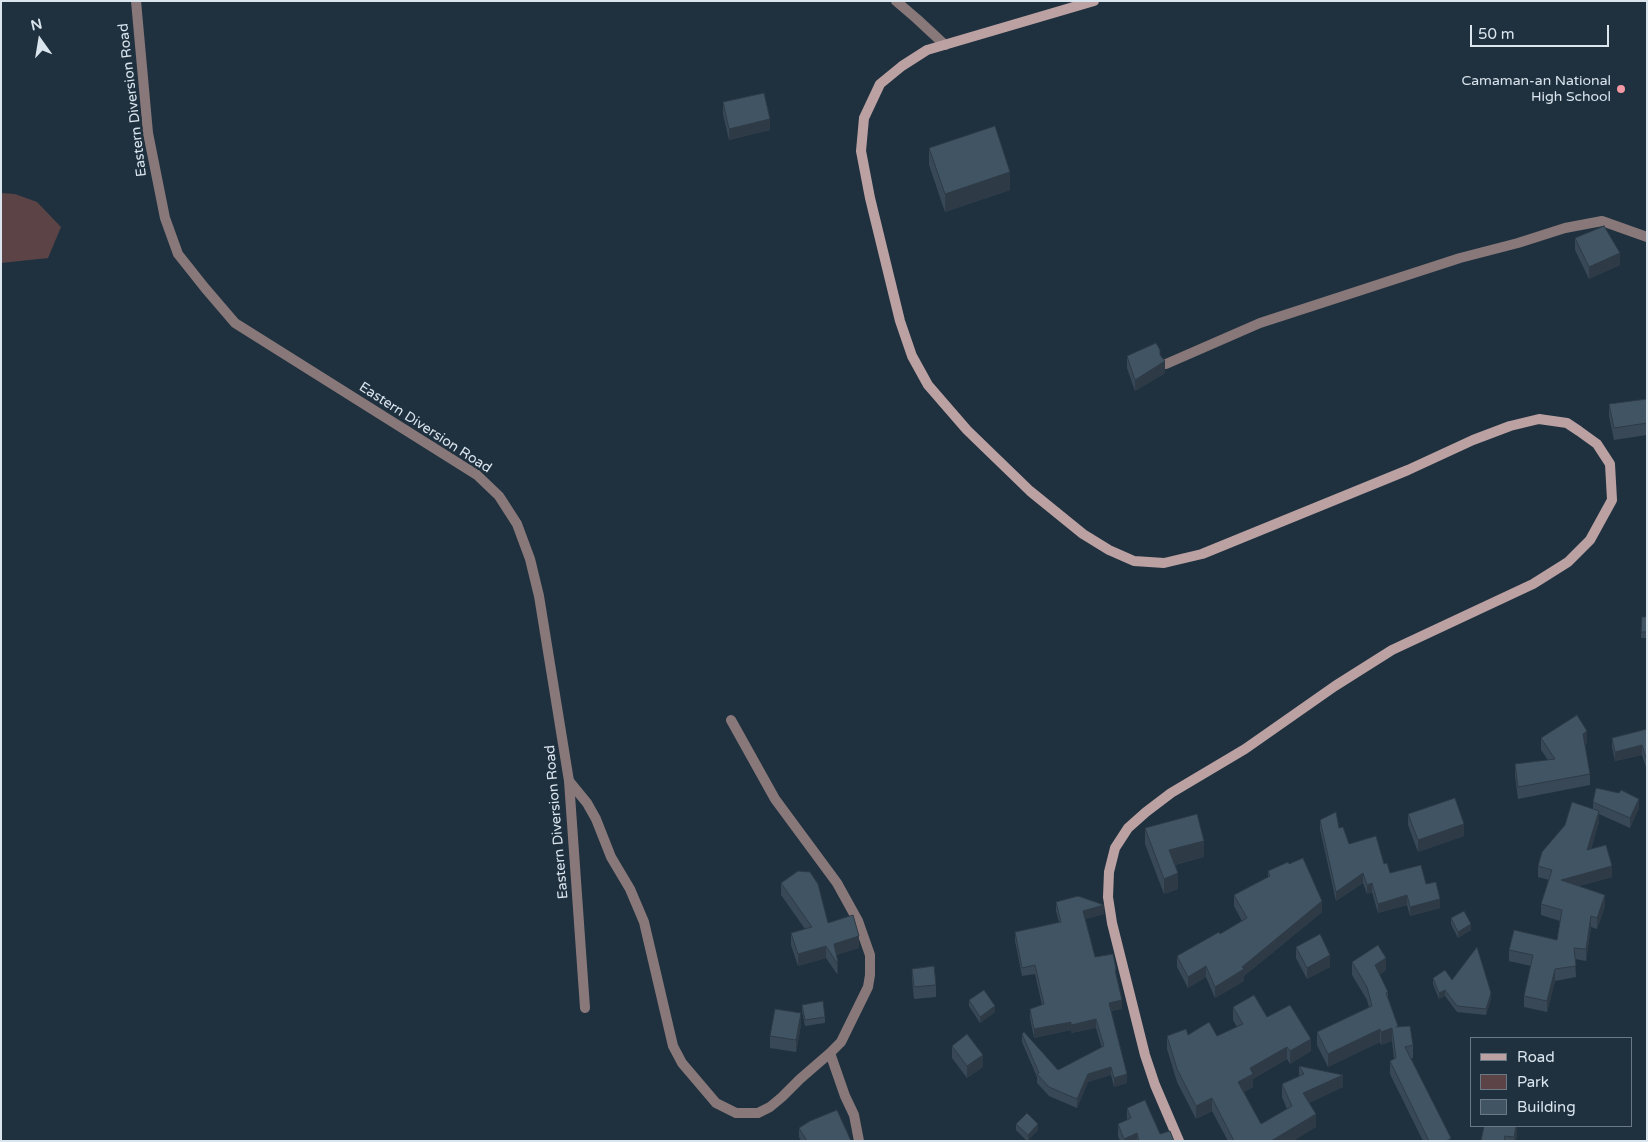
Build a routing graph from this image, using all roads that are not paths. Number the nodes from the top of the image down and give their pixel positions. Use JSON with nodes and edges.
{"nodes":[{"id":1,"x":136,"y":1,"type":"edge"},
{"id":2,"x":896,"y":1,"type":"edge"},
{"id":3,"x":1094,"y":1,"type":"edge"},
{"id":4,"x":945,"y":45,"type":"junction"},
{"id":5,"x":1647,"y":238,"type":"edge"},
{"id":6,"x":1166,"y":364,"type":"edge"},
{"id":7,"x":731,"y":720,"type":"dead end"},
{"id":8,"x":570,"y":781,"type":"junction"},
{"id":9,"x":585,"y":1008,"type":"dead end"},
{"id":10,"x":830,"y":1054,"type":"junction"},
{"id":11,"x":859,"y":1141,"type":"edge"},
{"id":12,"x":1179,"y":1141,"type":"edge"}],
"edges":[{"from":1,"to":8,"type":"street","name":"Eastern Diversion Road"},
{"from":2,"to":4,"type":"street"},
{"from":3,"to":4,"type":"main road"},
{"from":4,"to":12,"type":"main road"},
{"from":5,"to":6,"type":"street"},
{"from":7,"to":10,"type":"street"},
{"from":8,"to":9,"type":"street","name":"Eastern Diversion Road"},
{"from":8,"to":10,"type":"street"},
{"from":10,"to":11,"type":"street"}]}
